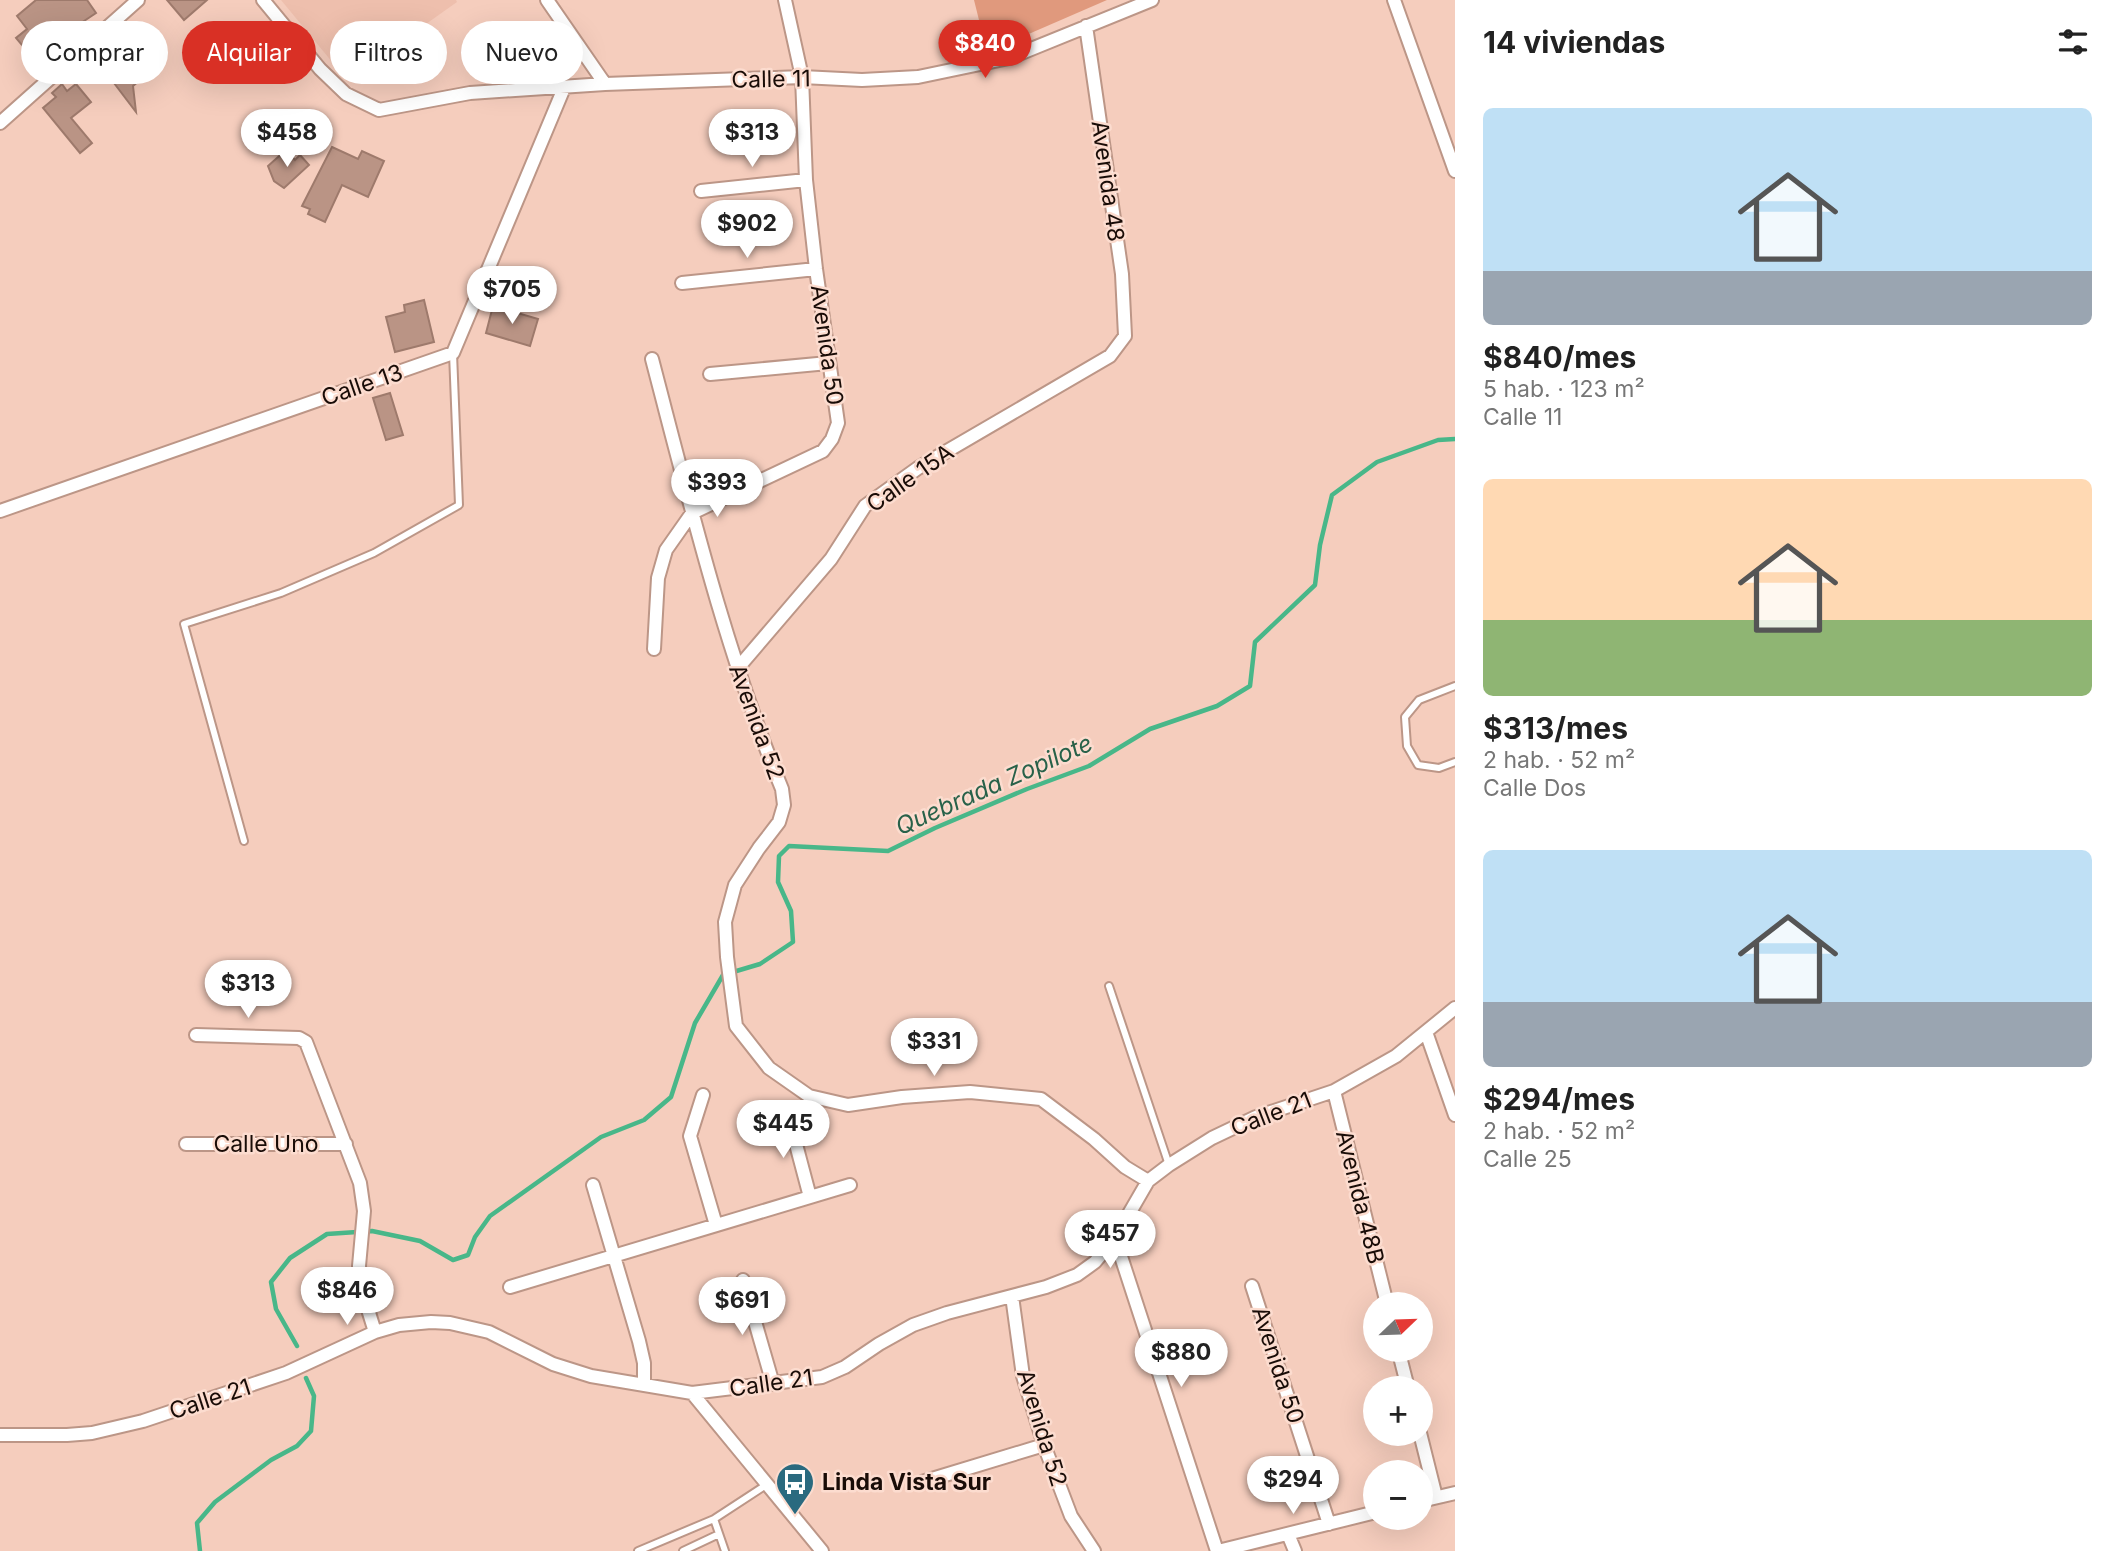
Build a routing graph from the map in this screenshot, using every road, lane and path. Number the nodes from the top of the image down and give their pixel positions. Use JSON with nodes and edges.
{"nodes":[{"id":1,"x":138,"y":0,"type":"edge"},
{"id":2,"x":263,"y":0,"type":"edge"},
{"id":3,"x":547,"y":0,"type":"edge"},
{"id":4,"x":785,"y":0,"type":"edge"},
{"id":5,"x":1152,"y":0,"type":"edge"},
{"id":6,"x":1394,"y":0,"type":"edge"},
{"id":7,"x":1086,"y":26,"type":"junction"},
{"id":8,"x":802,"y":78,"type":"junction"},
{"id":9,"x":605,"y":84,"type":"junction"},
{"id":10,"x":564,"y":89,"type":"junction"},
{"id":11,"x":0,"y":122,"type":"edge"},
{"id":12,"x":1455,"y":171,"type":"edge"},
{"id":13,"x":806,"y":180,"type":"junction"},
{"id":14,"x":701,"y":191,"type":"dead end"},
{"id":15,"x":816,"y":269,"type":"junction"},
{"id":16,"x":682,"y":283,"type":"dead end"},
{"id":17,"x":1125,"y":336,"type":"joint"},
{"id":18,"x":453,"y":353,"type":"junction"},
{"id":19,"x":653,"y":359,"type":"dead end"},
{"id":20,"x":828,"y":363,"type":"junction"},
{"id":21,"x":710,"y":374,"type":"dead end"},
{"id":22,"x":0,"y":511,"type":"edge"},
{"id":23,"x":692,"y":513,"type":"junction"},
{"id":24,"x":654,"y":649,"type":"dead end"},
{"id":25,"x":737,"y":668,"type":"junction"},
{"id":26,"x":1455,"y":686,"type":"edge"},
{"id":27,"x":1455,"y":762,"type":"edge"},
{"id":28,"x":244,"y":841,"type":"dead end"},
{"id":29,"x":1109,"y":986,"type":"dead end"},
{"id":30,"x":1455,"y":1008,"type":"edge"},
{"id":31,"x":1426,"y":1032,"type":"junction"},
{"id":32,"x":196,"y":1035,"type":"dead end"},
{"id":33,"x":1334,"y":1091,"type":"junction"},
{"id":34,"x":703,"y":1095,"type":"dead end"},
{"id":35,"x":788,"y":1114,"type":"dead end"},
{"id":36,"x":1455,"y":1115,"type":"edge"},
{"id":37,"x":186,"y":1144,"type":"dead end"},
{"id":38,"x":346,"y":1144,"type":"junction"},
{"id":39,"x":1170,"y":1165,"type":"junction"},
{"id":40,"x":1148,"y":1181,"type":"junction"},
{"id":41,"x":593,"y":1185,"type":"dead end"},
{"id":42,"x":850,"y":1185,"type":"dead end"},
{"id":43,"x":810,"y":1197,"type":"junction"},
{"id":44,"x":716,"y":1225,"type":"junction"},
{"id":45,"x":1115,"y":1238,"type":"junction"},
{"id":46,"x":614,"y":1255,"type":"junction"},
{"id":47,"x":743,"y":1280,"type":"dead end"},
{"id":48,"x":1252,"y":1286,"type":"dead end"},
{"id":49,"x":510,"y":1287,"type":"dead end"},
{"id":50,"x":1384,"y":1292,"type":"edge"},
{"id":51,"x":1012,"y":1296,"type":"junction"},
{"id":52,"x":375,"y":1332,"type":"junction"},
{"id":53,"x":644,"y":1384,"type":"junction"},
{"id":54,"x":773,"y":1384,"type":"junction"},
{"id":55,"x":692,"y":1393,"type":"junction"},
{"id":56,"x":0,"y":1435,"type":"edge"},
{"id":57,"x":1044,"y":1445,"type":"junction"},
{"id":58,"x":1423,"y":1446,"type":"edge"},
{"id":59,"x":922,"y":1482,"type":"dead end"},
{"id":60,"x":768,"y":1483,"type":"junction"},
{"id":61,"x":1455,"y":1493,"type":"edge"},
{"id":62,"x":1436,"y":1497,"type":"junction"},
{"id":63,"x":1433,"y":1498,"type":"edge"},
{"id":64,"x":1363,"y":1515,"type":"edge"},
{"id":65,"x":714,"y":1519,"type":"junction"},
{"id":66,"x":1329,"y":1524,"type":"junction"},
{"id":67,"x":719,"y":1534,"type":"junction"},
{"id":68,"x":1288,"y":1534,"type":"junction"},
{"id":69,"x":638,"y":1551,"type":"edge"},
{"id":70,"x":683,"y":1551,"type":"edge"},
{"id":71,"x":725,"y":1551,"type":"edge"},
{"id":72,"x":822,"y":1551,"type":"edge"},
{"id":73,"x":1094,"y":1551,"type":"edge"},
{"id":74,"x":1217,"y":1551,"type":"edge"},
{"id":75,"x":1295,"y":1551,"type":"edge"}],
"edges":[{"from":1,"to":11,"type":"street"},
{"from":2,"to":10,"type":"street","name":"Calle 11"},
{"from":3,"to":9,"type":"street"},
{"from":4,"to":8,"type":"street","name":"Avenida 50"},
{"from":5,"to":7,"type":"street","name":"Calle 11"},
{"from":6,"to":12,"type":"street"},
{"from":7,"to":8,"type":"street","name":"Calle 11"},
{"from":7,"to":17,"type":"street","name":"Avenida 48"},
{"from":8,"to":9,"type":"street","name":"Calle 11"},
{"from":8,"to":13,"type":"street","name":"Avenida 50"},
{"from":9,"to":10,"type":"street","name":"Calle 11"},
{"from":10,"to":18,"type":"street"},
{"from":13,"to":14,"type":"street"},
{"from":13,"to":15,"type":"street","name":"Avenida 50"},
{"from":15,"to":16,"type":"street"},
{"from":15,"to":20,"type":"street","name":"Avenida 50"},
{"from":17,"to":25,"type":"street","name":"Calle 15A"},
{"from":18,"to":22,"type":"street","name":"Calle 13"},
{"from":18,"to":28,"type":"lane"},
{"from":19,"to":23,"type":"street","name":"Avenida 52"},
{"from":20,"to":21,"type":"street"},
{"from":20,"to":23,"type":"street","name":"Avenida 50"},
{"from":23,"to":24,"type":"street"},
{"from":23,"to":25,"type":"street","name":"Avenida 52"},
{"from":25,"to":40,"type":"street","name":"Avenida 52"},
{"from":26,"to":27,"type":"lane"},
{"from":29,"to":39,"type":"lane"},
{"from":30,"to":31,"type":"street","name":"Calle 21"},
{"from":31,"to":33,"type":"street","name":"Calle 21"},
{"from":31,"to":36,"type":"street"},
{"from":32,"to":38,"type":"street"},
{"from":33,"to":39,"type":"street","name":"Calle 21"},
{"from":33,"to":50,"type":"street","name":"Avenida 48B"},
{"from":34,"to":44,"type":"street"},
{"from":35,"to":43,"type":"street"},
{"from":37,"to":38,"type":"street","name":"Calle Uno"},
{"from":38,"to":52,"type":"street"},
{"from":39,"to":40,"type":"street","name":"Calle 21"},
{"from":40,"to":45,"type":"street","name":"Calle 21"},
{"from":41,"to":46,"type":"street"},
{"from":42,"to":43,"type":"street"},
{"from":43,"to":44,"type":"street"},
{"from":44,"to":46,"type":"street"},
{"from":45,"to":51,"type":"street","name":"Calle 21"},
{"from":45,"to":74,"type":"street"},
{"from":46,"to":49,"type":"street"},
{"from":46,"to":53,"type":"street"},
{"from":47,"to":54,"type":"street"},
{"from":48,"to":66,"type":"street","name":"Avenida 50"},
{"from":51,"to":54,"type":"street","name":"Calle 21"},
{"from":51,"to":57,"type":"street","name":"Avenida 52"},
{"from":52,"to":53,"type":"street","name":"Calle 21"},
{"from":52,"to":56,"type":"street","name":"Calle 21"},
{"from":53,"to":55,"type":"street","name":"Calle 21"},
{"from":54,"to":55,"type":"street","name":"Calle 21"},
{"from":55,"to":60,"type":"street"},
{"from":57,"to":59,"type":"street"},
{"from":57,"to":73,"type":"street","name":"Avenida 52"},
{"from":58,"to":62,"type":"street"},
{"from":60,"to":65,"type":"lane"},
{"from":60,"to":72,"type":"street"},
{"from":61,"to":62,"type":"street"},
{"from":62,"to":63,"type":"street"},
{"from":64,"to":66,"type":"street"},
{"from":65,"to":67,"type":"lane"},
{"from":65,"to":69,"type":"lane"},
{"from":66,"to":68,"type":"street"},
{"from":67,"to":70,"type":"lane"},
{"from":67,"to":71,"type":"lane"},
{"from":68,"to":74,"type":"street"},
{"from":68,"to":75,"type":"street"}]}
